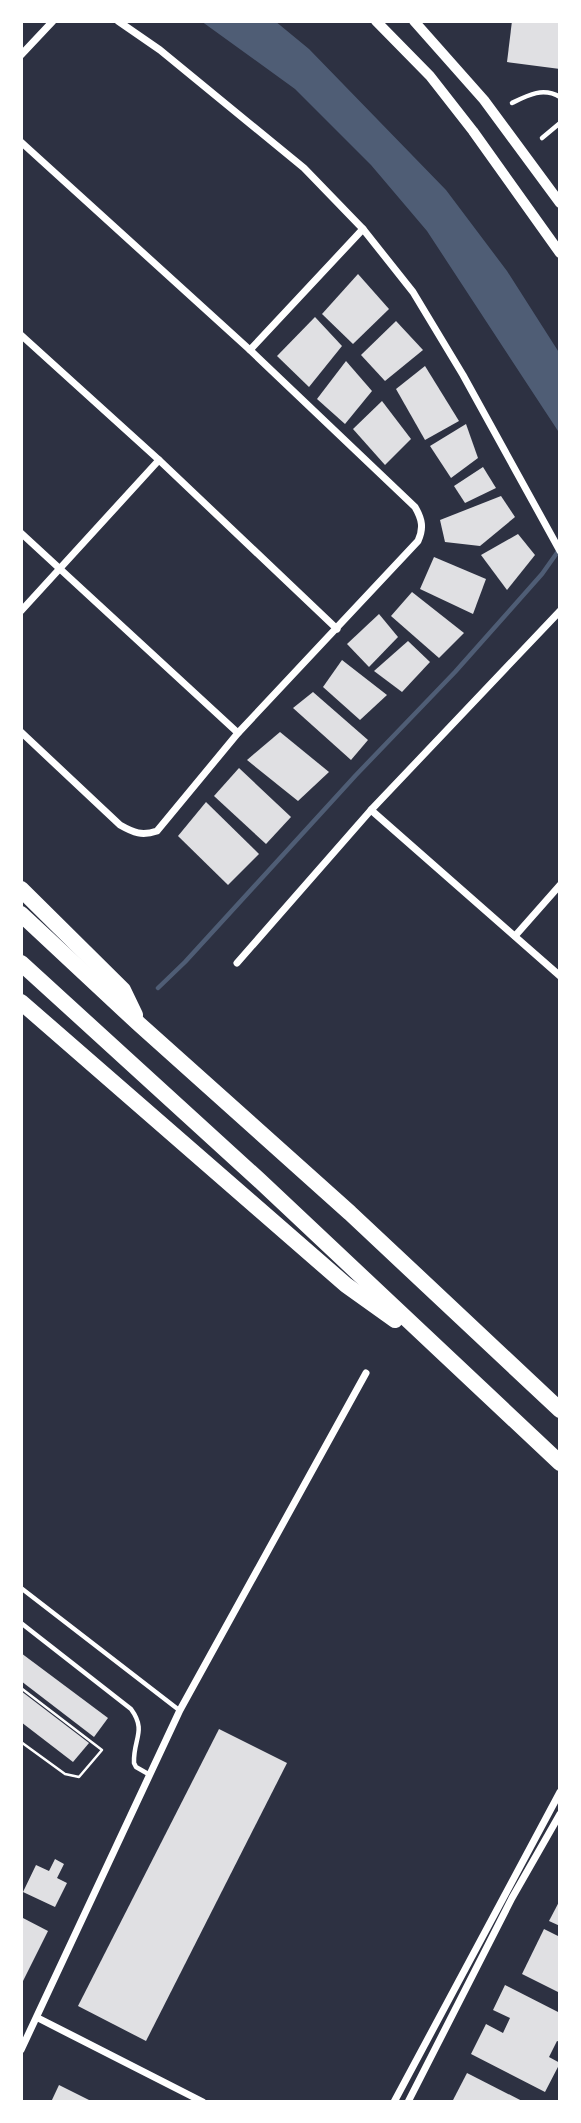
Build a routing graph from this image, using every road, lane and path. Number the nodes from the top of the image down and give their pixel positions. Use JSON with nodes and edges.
{"nodes":[{"id":1,"x":53,"y":21,"type":"edge"},
{"id":2,"x":118,"y":21,"type":"edge"},
{"id":3,"x":376,"y":21,"type":"edge"},
{"id":4,"x":414,"y":21,"type":"edge"},
{"id":5,"x":21,"y":55,"type":"edge"},
{"id":6,"x":560,"y":97,"type":"edge"},
{"id":7,"x":512,"y":103,"type":"dead end"},
{"id":8,"x":560,"y":124,"type":"edge"},
{"id":9,"x":542,"y":138,"type":"dead end"},
{"id":10,"x":21,"y":142,"type":"edge"},
{"id":11,"x":560,"y":203,"type":"edge"},
{"id":12,"x":363,"y":229,"type":"junction"},
{"id":13,"x":560,"y":253,"type":"edge"},
{"id":14,"x":21,"y":335,"type":"edge"},
{"id":15,"x":250,"y":350,"type":"junction"},
{"id":16,"x":159,"y":460,"type":"junction"},
{"id":17,"x":21,"y":533,"type":"edge"},
{"id":18,"x":560,"y":551,"type":"edge"},
{"id":19,"x":60,"y":569,"type":"junction"},
{"id":20,"x":21,"y":611,"type":"edge"},
{"id":21,"x":560,"y":611,"type":"edge"},
{"id":22,"x":337,"y":629,"type":"junction"},
{"id":23,"x":21,"y":732,"type":"edge"},
{"id":24,"x":238,"y":733,"type":"junction"},
{"id":25,"x":371,"y":810,"type":"junction"},
{"id":26,"x":560,"y":885,"type":"edge"},
{"id":27,"x":21,"y":889,"type":"edge"},
{"id":28,"x":21,"y":914,"type":"edge"},
{"id":29,"x":515,"y":936,"type":"junction"},
{"id":30,"x":21,"y":963,"type":"edge"},
{"id":31,"x":237,"y":963,"type":"dead end"},
{"id":32,"x":560,"y":976,"type":"edge"},
{"id":33,"x":21,"y":1002,"type":"edge"},
{"id":34,"x":139,"y":1024,"type":"junction"},
{"id":35,"x":453,"y":1361,"type":"junction"},
{"id":36,"x":366,"y":1373,"type":"dead end"},
{"id":37,"x":560,"y":1410,"type":"edge"},
{"id":38,"x":560,"y":1463,"type":"edge"},
{"id":39,"x":21,"y":1588,"type":"edge"},
{"id":40,"x":21,"y":1623,"type":"edge"},
{"id":41,"x":21,"y":1688,"type":"edge"},
{"id":42,"x":180,"y":1710,"type":"junction"},
{"id":43,"x":21,"y":1742,"type":"edge"},
{"id":44,"x":150,"y":1775,"type":"junction"},
{"id":45,"x":560,"y":1792,"type":"edge"},
{"id":46,"x":560,"y":1814,"type":"edge"},
{"id":47,"x":37,"y":2018,"type":"junction"},
{"id":48,"x":21,"y":2050,"type":"edge"},
{"id":49,"x":203,"y":2102,"type":"edge"},
{"id":50,"x":394,"y":2102,"type":"edge"},
{"id":51,"x":408,"y":2102,"type":"edge"}],
"edges":[{"from":1,"to":5,"type":"street"},
{"from":2,"to":12,"type":"street"},
{"from":3,"to":13,"type":"street"},
{"from":4,"to":11,"type":"street"},
{"from":6,"to":7,"type":"lane"},
{"from":8,"to":9,"type":"lane"},
{"from":10,"to":15,"type":"street"},
{"from":12,"to":15,"type":"street"},
{"from":12,"to":18,"type":"street"},
{"from":14,"to":16,"type":"street"},
{"from":15,"to":22,"type":"street"},
{"from":16,"to":19,"type":"street"},
{"from":16,"to":22,"type":"street"},
{"from":17,"to":19,"type":"street"},
{"from":19,"to":20,"type":"street"},
{"from":19,"to":24,"type":"street"},
{"from":21,"to":25,"type":"street"},
{"from":22,"to":24,"type":"street"},
{"from":23,"to":24,"type":"street"},
{"from":25,"to":29,"type":"street"},
{"from":25,"to":31,"type":"street"},
{"from":26,"to":29,"type":"street"},
{"from":27,"to":34,"type":"highway"},
{"from":28,"to":34,"type":"highway"},
{"from":29,"to":32,"type":"street"},
{"from":30,"to":35,"type":"highway"},
{"from":33,"to":35,"type":"highway"},
{"from":34,"to":37,"type":"highway"},
{"from":35,"to":38,"type":"highway"},
{"from":36,"to":42,"type":"street"},
{"from":39,"to":42,"type":"lane"},
{"from":40,"to":44,"type":"lane"},
{"from":41,"to":43,"type":"path"},
{"from":42,"to":44,"type":"street"},
{"from":44,"to":47,"type":"street"},
{"from":45,"to":50,"type":"street"},
{"from":46,"to":51,"type":"street"},
{"from":47,"to":48,"type":"street"},
{"from":47,"to":49,"type":"street"}]}
